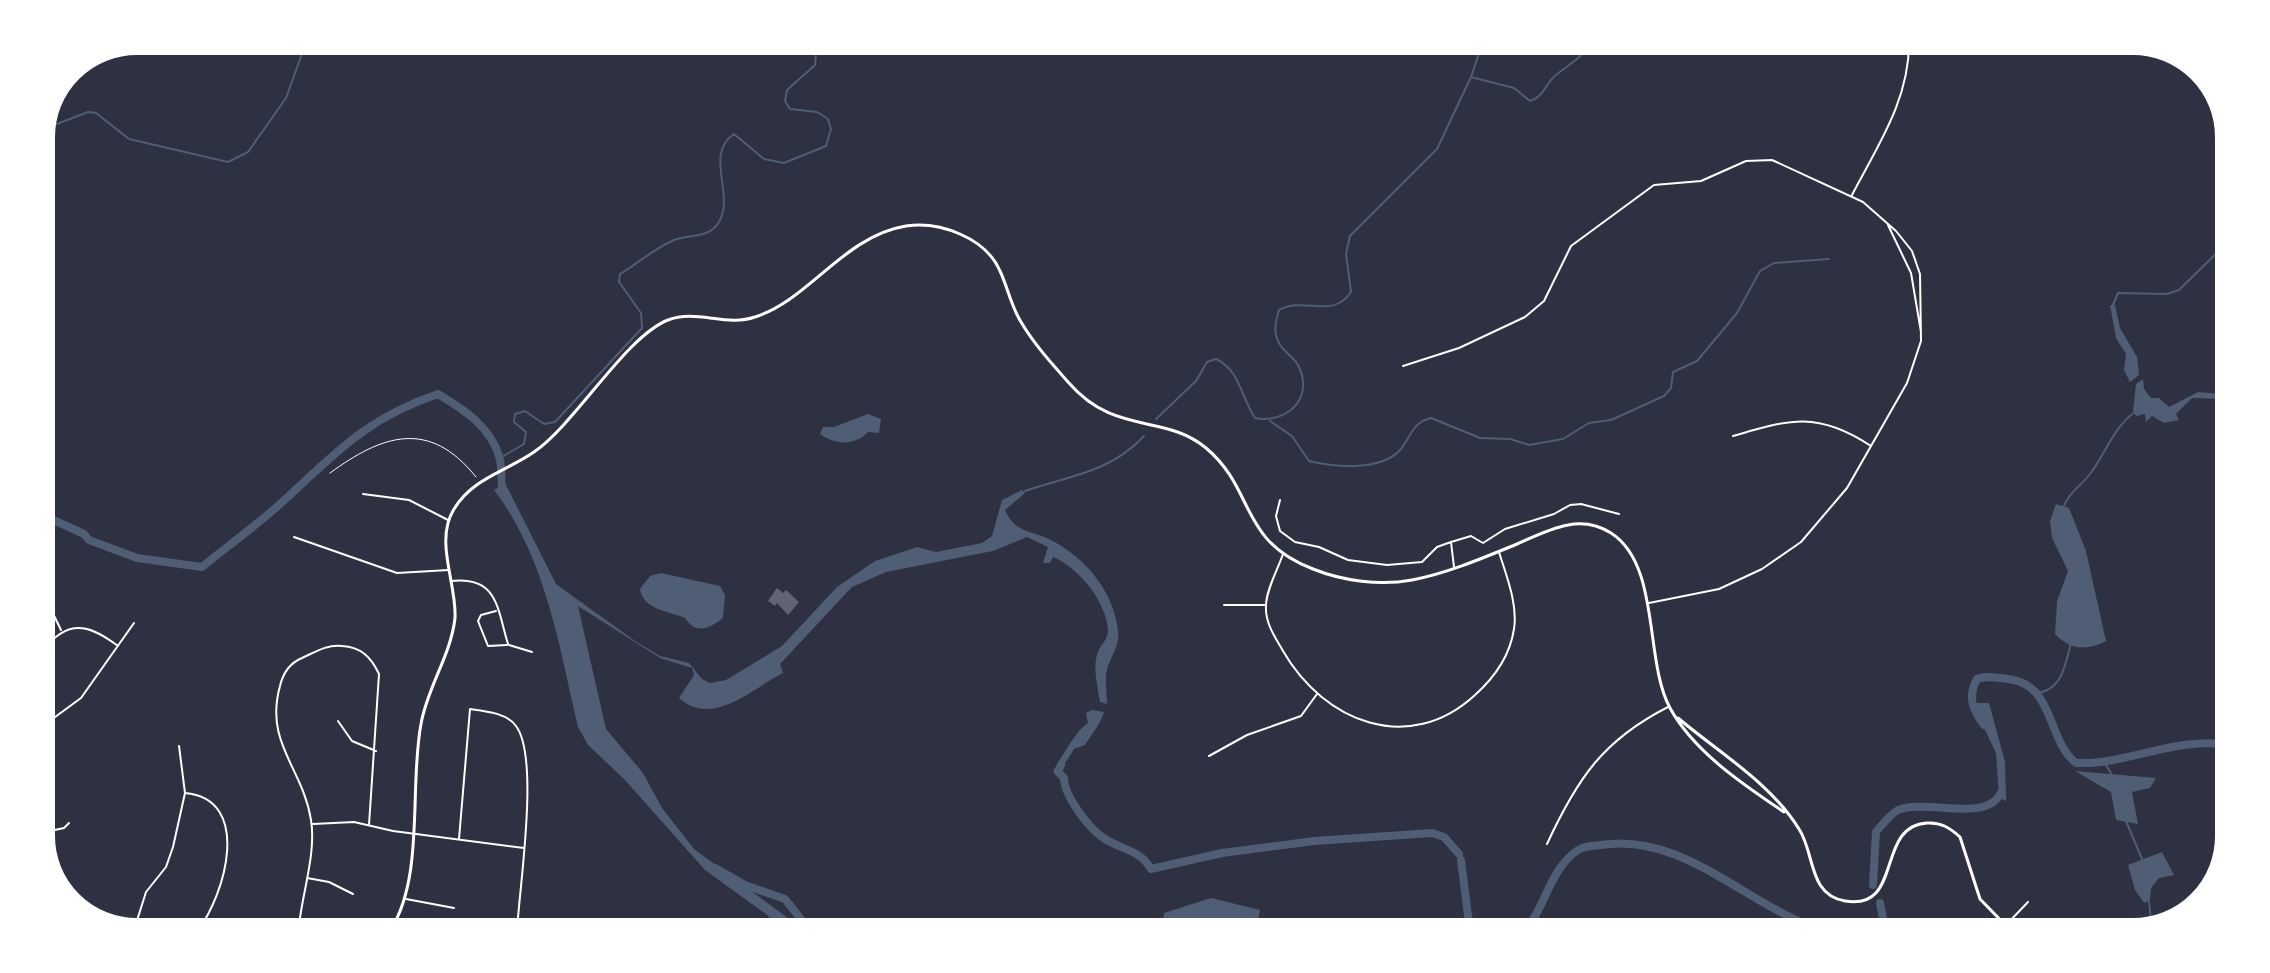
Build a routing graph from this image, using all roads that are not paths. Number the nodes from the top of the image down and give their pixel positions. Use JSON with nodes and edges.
{"nodes":[{"id":1,"x":1909,"y":50,"type":"edge"},
{"id":2,"x":1852,"y":196,"type":"junction"},
{"id":3,"x":1888,"y":225,"type":"junction"},
{"id":4,"x":1922,"y":333,"type":"junction"},
{"id":5,"x":1403,"y":366,"type":"dead end"},
{"id":6,"x":1733,"y":436,"type":"dead end"},
{"id":7,"x":1871,"y":446,"type":"junction"},
{"id":8,"x":363,"y":494,"type":"dead end"},
{"id":9,"x":1280,"y":500,"type":"dead end"},
{"id":10,"x":1619,"y":514,"type":"dead end"},
{"id":11,"x":448,"y":520,"type":"junction"},
{"id":12,"x":294,"y":537,"type":"dead end"},
{"id":13,"x":1451,"y":542,"type":"junction"},
{"id":14,"x":1499,"y":552,"type":"junction"},
{"id":15,"x":1283,"y":553,"type":"junction"},
{"id":16,"x":1454,"y":568,"type":"junction"},
{"id":17,"x":449,"y":570,"type":"junction"},
{"id":18,"x":451,"y":581,"type":"junction"},
{"id":19,"x":1648,"y":604,"type":"junction"},
{"id":20,"x":1224,"y":605,"type":"dead end"},
{"id":21,"x":1265,"y":605,"type":"junction"},
{"id":22,"x":50,"y":607,"type":"edge"},
{"id":23,"x":497,"y":610,"type":"junction"},
{"id":24,"x":134,"y":623,"type":"dead end"},
{"id":25,"x":62,"y":631,"type":"junction"},
{"id":26,"x":50,"y":643,"type":"edge"},
{"id":27,"x":508,"y":644,"type":"junction"},
{"id":28,"x":119,"y":646,"type":"junction"},
{"id":29,"x":532,"y":652,"type":"dead end"},
{"id":30,"x":1317,"y":694,"type":"junction"},
{"id":31,"x":1669,"y":706,"type":"junction"},
{"id":32,"x":1675,"y":715,"type":"junction"},
{"id":33,"x":50,"y":721,"type":"edge"},
{"id":34,"x":338,"y":721,"type":"dead end"},
{"id":35,"x":1711,"y":745,"type":"junction"},
{"id":36,"x":179,"y":746,"type":"dead end"},
{"id":37,"x":376,"y":751,"type":"junction"},
{"id":38,"x":1706,"y":751,"type":"junction"},
{"id":39,"x":1209,"y":756,"type":"dead end"},
{"id":40,"x":185,"y":793,"type":"junction"},
{"id":41,"x":1784,"y":812,"type":"junction"},
{"id":42,"x":69,"y":823,"type":"dead end"},
{"id":43,"x":312,"y":824,"type":"junction"},
{"id":44,"x":369,"y":825,"type":"junction"},
{"id":45,"x":50,"y":831,"type":"edge"},
{"id":46,"x":412,"y":834,"type":"junction"},
{"id":47,"x":459,"y":839,"type":"junction"},
{"id":48,"x":1547,"y":844,"type":"dead end"},
{"id":49,"x":524,"y":848,"type":"junction"},
{"id":50,"x":306,"y":878,"type":"junction"},
{"id":51,"x":353,"y":894,"type":"dead end"},
{"id":52,"x":405,"y":898,"type":"junction"},
{"id":53,"x":2028,"y":902,"type":"dead end"},
{"id":54,"x":454,"y":908,"type":"dead end"},
{"id":55,"x":136,"y":923,"type":"edge"},
{"id":56,"x":202,"y":923,"type":"edge"},
{"id":57,"x":303,"y":923,"type":"edge"},
{"id":58,"x":394,"y":923,"type":"edge"},
{"id":59,"x":518,"y":923,"type":"edge"},
{"id":60,"x":2002,"y":923,"type":"edge"},
{"id":61,"x":2008,"y":923,"type":"edge"}],
"edges":[{"from":1,"to":2,"type":"street"},
{"from":2,"to":3,"type":"street"},
{"from":2,"to":5,"type":"street"},
{"from":3,"to":4,"type":"street"},
{"from":3,"to":4,"type":"street"},
{"from":4,"to":7,"type":"street"},
{"from":6,"to":7,"type":"street"},
{"from":7,"to":19,"type":"street"},
{"from":8,"to":11,"type":"street"},
{"from":9,"to":13,"type":"street"},
{"from":10,"to":13,"type":"street"},
{"from":11,"to":15,"type":"street"},
{"from":11,"to":17,"type":"street"},
{"from":12,"to":17,"type":"street"},
{"from":13,"to":16,"type":"street"},
{"from":14,"to":16,"type":"street"},
{"from":14,"to":19,"type":"street"},
{"from":14,"to":30,"type":"street"},
{"from":15,"to":16,"type":"street"},
{"from":15,"to":21,"type":"street"},
{"from":17,"to":18,"type":"street"},
{"from":18,"to":23,"type":"street"},
{"from":18,"to":46,"type":"street"},
{"from":19,"to":31,"type":"street"},
{"from":20,"to":21,"type":"street"},
{"from":21,"to":30,"type":"street"},
{"from":22,"to":25,"type":"street"},
{"from":23,"to":27,"type":"street"},
{"from":23,"to":27,"type":"street"},
{"from":24,"to":28,"type":"street"},
{"from":25,"to":26,"type":"street"},
{"from":25,"to":28,"type":"street"},
{"from":27,"to":29,"type":"street"},
{"from":28,"to":33,"type":"street"},
{"from":30,"to":39,"type":"street"},
{"from":31,"to":32,"type":"street"},
{"from":31,"to":48,"type":"street"},
{"from":32,"to":35,"type":"street"},
{"from":32,"to":38,"type":"street"},
{"from":34,"to":37,"type":"street"},
{"from":35,"to":38,"type":"street"},
{"from":35,"to":41,"type":"street"},
{"from":36,"to":40,"type":"street"},
{"from":37,"to":43,"type":"street"},
{"from":37,"to":44,"type":"street"},
{"from":38,"to":41,"type":"street"},
{"from":40,"to":55,"type":"street"},
{"from":40,"to":56,"type":"street"},
{"from":41,"to":60,"type":"street"},
{"from":42,"to":45,"type":"street"},
{"from":43,"to":44,"type":"street"},
{"from":43,"to":50,"type":"street"},
{"from":44,"to":46,"type":"street"},
{"from":46,"to":47,"type":"street"},
{"from":46,"to":52,"type":"street"},
{"from":47,"to":49,"type":"street"},
{"from":47,"to":49,"type":"street"},
{"from":49,"to":59,"type":"street"},
{"from":50,"to":51,"type":"street"},
{"from":50,"to":57,"type":"street"},
{"from":52,"to":54,"type":"street"},
{"from":52,"to":58,"type":"street"},
{"from":53,"to":61,"type":"street"}]}
